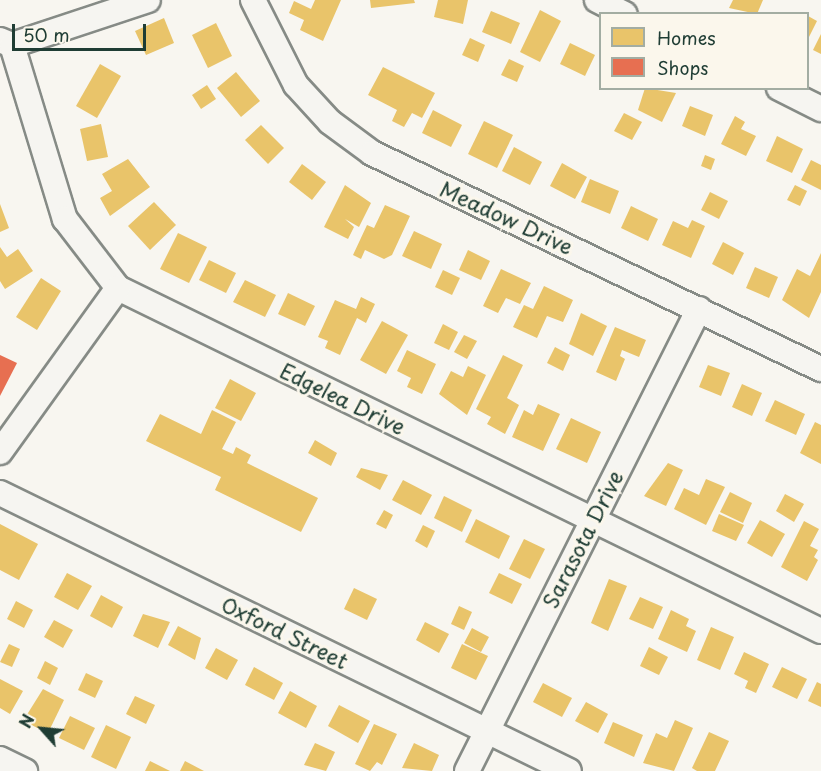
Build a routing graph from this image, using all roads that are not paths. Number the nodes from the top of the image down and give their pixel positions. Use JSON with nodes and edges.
{"nodes":[{"id":1,"x":148,"y":0,"type":"edge"},
{"id":2,"x":252,"y":0,"type":"edge"},
{"id":3,"x":597,"y":0,"type":"edge"},
{"id":4,"x":621,"y":12,"type":"edge"},
{"id":5,"x":6,"y":43,"type":"edge"},
{"id":6,"x":783,"y":90,"type":"edge"},
{"id":7,"x":821,"y":109,"type":"edge"},
{"id":8,"x":118,"y":288,"type":"junction"},
{"id":9,"x":699,"y":309,"type":"junction"},
{"id":10,"x":821,"y":369,"type":"edge"},
{"id":11,"x":0,"y":452,"type":"edge"},
{"id":12,"x":0,"y":492,"type":"edge"},
{"id":13,"x":592,"y":520,"type":"junction"},
{"id":14,"x":821,"y":631,"type":"edge"},
{"id":15,"x":487,"y":731,"type":"junction"},
{"id":16,"x":0,"y":759,"type":"edge"},
{"id":17,"x":24,"y":771,"type":"edge"},
{"id":18,"x":467,"y":771,"type":"edge"},
{"id":19,"x":569,"y":771,"type":"edge"}],
"edges":[{"from":1,"to":5,"type":"street"},
{"from":2,"to":9,"type":"street","name":"Meadow Drive"},
{"from":3,"to":4,"type":"street"},
{"from":5,"to":8,"type":"street","name":"Edgelea Drive"},
{"from":6,"to":7,"type":"street"},
{"from":8,"to":11,"type":"street"},
{"from":8,"to":13,"type":"street","name":"Edgelea Drive"},
{"from":9,"to":10,"type":"street","name":"Meadow Drive"},
{"from":9,"to":13,"type":"street","name":"Sarasota Drive"},
{"from":12,"to":15,"type":"street","name":"Oxford Street"},
{"from":13,"to":14,"type":"street","name":"Edgelea Drive"},
{"from":13,"to":15,"type":"street","name":"Sarasota Drive"},
{"from":15,"to":18,"type":"street","name":"Sarasota Drive"},
{"from":15,"to":19,"type":"street","name":"Oxford Street"},
{"from":16,"to":17,"type":"street"}]}
